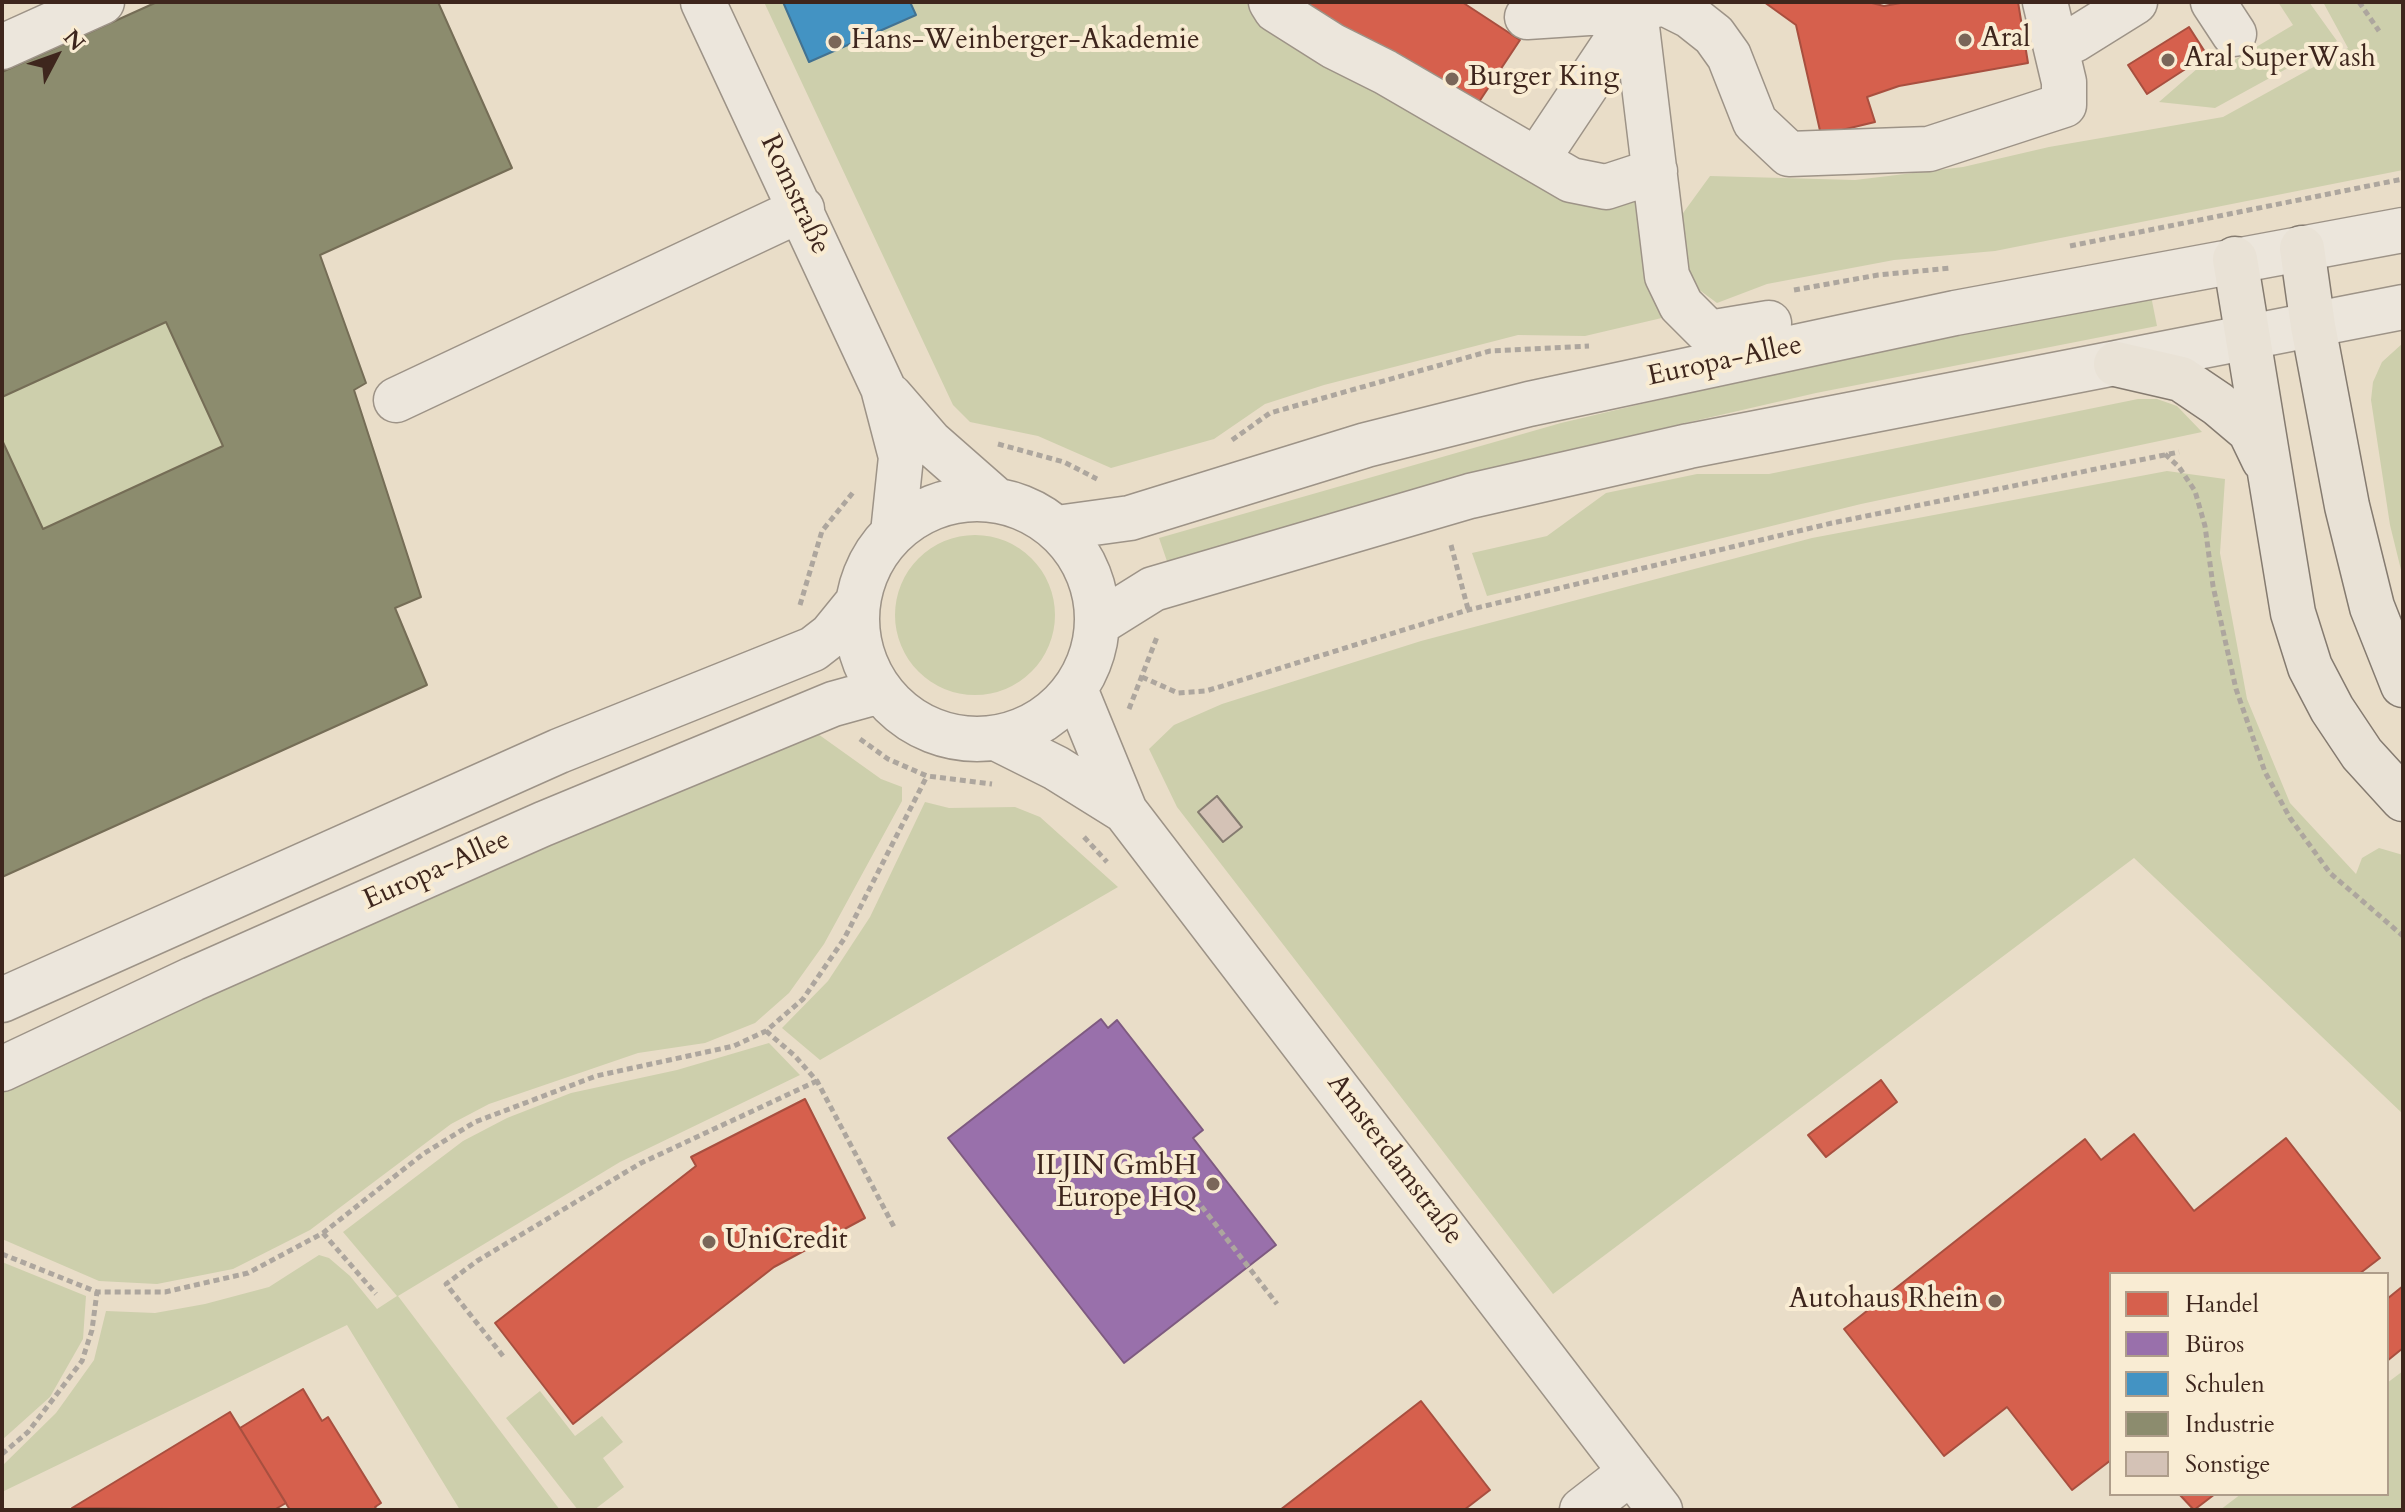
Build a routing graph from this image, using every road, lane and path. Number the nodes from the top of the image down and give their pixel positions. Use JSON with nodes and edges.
{"nodes":[{"id":1,"x":102,"y":2,"type":"edge"},
{"id":2,"x":703,"y":2,"type":"edge"},
{"id":3,"x":1271,"y":2,"type":"edge"},
{"id":4,"x":2135,"y":2,"type":"edge"},
{"id":5,"x":2359,"y":2,"type":"edge"},
{"id":6,"x":1637,"y":5,"type":"edge"},
{"id":7,"x":1527,"y":17,"type":"dead end"},
{"id":8,"x":2051,"y":22,"type":"edge"},
{"id":9,"x":2379,"y":31,"type":"dead end"},
{"id":10,"x":2,"y":47,"type":"edge"},
{"id":11,"x":1538,"y":158,"type":"junction"},
{"id":12,"x":1655,"y":171,"type":"junction"},
{"id":13,"x":802,"y":209,"type":"junction"},
{"id":14,"x":2403,"y":230,"type":"edge"},
{"id":15,"x":2302,"y":248,"type":"junction"},
{"id":16,"x":2235,"y":259,"type":"junction"},
{"id":17,"x":1995,"y":305,"type":"junction"},
{"id":18,"x":2403,"y":307,"type":"edge"},
{"id":19,"x":2313,"y":326,"type":"junction"},
{"id":20,"x":2250,"y":338,"type":"junction"},
{"id":21,"x":2116,"y":364,"type":"junction"},
{"id":22,"x":883,"y":388,"type":"junction"},
{"id":23,"x":396,"y":400,"type":"dead end"},
{"id":24,"x":2179,"y":452,"type":"dead end"},
{"id":25,"x":2164,"y":454,"type":"junction"},
{"id":26,"x":2267,"y":466,"type":"junction"},
{"id":27,"x":996,"y":500,"type":"junction"},
{"id":28,"x":1057,"y":528,"type":"junction"},
{"id":29,"x":893,"y":533,"type":"junction"},
{"id":30,"x":1451,"y":544,"type":"dead end"},
{"id":31,"x":1153,"y":589,"type":"junction"},
{"id":32,"x":857,"y":603,"type":"junction"},
{"id":33,"x":1468,"y":610,"type":"junction"},
{"id":34,"x":1097,"y":624,"type":"junction"},
{"id":35,"x":1142,"y":677,"type":"junction"},
{"id":36,"x":2403,"y":685,"type":"edge"},
{"id":37,"x":1075,"y":689,"type":"junction"},
{"id":38,"x":880,"y":691,"type":"junction"},
{"id":39,"x":833,"y":704,"type":"junction"},
{"id":40,"x":996,"y":738,"type":"junction"},
{"id":41,"x":1097,"y":740,"type":"junction"},
{"id":42,"x":1056,"y":768,"type":"junction"},
{"id":43,"x":927,"y":776,"type":"junction"},
{"id":44,"x":2403,"y":799,"type":"edge"},
{"id":45,"x":1125,"y":811,"type":"junction"},
{"id":46,"x":2403,"y":936,"type":"edge"},
{"id":47,"x":2,"y":1000,"type":"edge"},
{"id":48,"x":766,"y":1031,"type":"junction"},
{"id":49,"x":2,"y":1069,"type":"edge"},
{"id":50,"x":817,"y":1081,"type":"junction"},
{"id":51,"x":1165,"y":1159,"type":"dead end"},
{"id":52,"x":894,"y":1227,"type":"dead end"},
{"id":53,"x":323,"y":1233,"type":"junction"},
{"id":54,"x":2,"y":1254,"type":"edge"},
{"id":55,"x":97,"y":1292,"type":"junction"},
{"id":56,"x":376,"y":1294,"type":"dead end"},
{"id":57,"x":1277,"y":1304,"type":"dead end"},
{"id":58,"x":503,"y":1356,"type":"dead end"},
{"id":59,"x":2,"y":1454,"type":"edge"},
{"id":60,"x":1631,"y":1472,"type":"junction"},
{"id":61,"x":1582,"y":1510,"type":"edge"},
{"id":62,"x":1660,"y":1510,"type":"edge"}],
"edges":[{"from":1,"to":10,"type":"street"},
{"from":2,"to":13,"type":"street","name":"Romstraße"},
{"from":3,"to":11,"type":"street"},
{"from":4,"to":8,"type":"street"},
{"from":5,"to":9,"type":"path"},
{"from":6,"to":7,"type":"street"},
{"from":6,"to":8,"type":"street"},
{"from":6,"to":11,"type":"street"},
{"from":6,"to":12,"type":"street"},
{"from":11,"to":12,"type":"street"},
{"from":12,"to":17,"type":"street"},
{"from":13,"to":22,"type":"street","name":"Romstraße"},
{"from":13,"to":23,"type":"street"},
{"from":14,"to":15,"type":"street","name":"Europa-Allee"},
{"from":15,"to":16,"type":"street","name":"Europa-Allee"},
{"from":15,"to":19,"type":"highway"},
{"from":16,"to":17,"type":"street","name":"Europa-Allee"},
{"from":16,"to":20,"type":"highway"},
{"from":17,"to":28,"type":"street","name":"Europa-Allee"},
{"from":18,"to":19,"type":"street"},
{"from":19,"to":20,"type":"street"},
{"from":19,"to":36,"type":"highway"},
{"from":20,"to":21,"type":"street"},
{"from":20,"to":26,"type":"highway"},
{"from":21,"to":26,"type":"highway"},
{"from":21,"to":31,"type":"street"},
{"from":22,"to":27,"type":"street","name":"Romstraße"},
{"from":22,"to":29,"type":"street","name":"Romstraße"},
{"from":24,"to":25,"type":"path"},
{"from":25,"to":33,"type":"path"},
{"from":25,"to":46,"type":"path"},
{"from":26,"to":44,"type":"highway"},
{"from":27,"to":28,"type":"street"},
{"from":27,"to":29,"type":"street"},
{"from":28,"to":34,"type":"street"},
{"from":29,"to":32,"type":"street"},
{"from":30,"to":33,"type":"path"},
{"from":31,"to":34,"type":"street"},
{"from":31,"to":35,"type":"path"},
{"from":32,"to":38,"type":"street"},
{"from":32,"to":47,"type":"street"},
{"from":33,"to":35,"type":"path"},
{"from":34,"to":37,"type":"street"},
{"from":35,"to":41,"type":"path"},
{"from":37,"to":40,"type":"street"},
{"from":37,"to":41,"type":"street","name":"Amsterdamstraße"},
{"from":38,"to":39,"type":"street","name":"Europa-Allee"},
{"from":38,"to":40,"type":"street"},
{"from":39,"to":43,"type":"path"},
{"from":39,"to":49,"type":"street","name":"Europa-Allee"},
{"from":40,"to":42,"type":"street","name":"Amsterdamstraße"},
{"from":41,"to":45,"type":"street","name":"Amsterdamstraße"},
{"from":42,"to":43,"type":"path"},
{"from":42,"to":45,"type":"street","name":"Amsterdamstraße"},
{"from":43,"to":48,"type":"path"},
{"from":45,"to":60,"type":"street","name":"Amsterdamstraße"},
{"from":48,"to":50,"type":"path"},
{"from":48,"to":53,"type":"path"},
{"from":50,"to":52,"type":"path"},
{"from":50,"to":58,"type":"path"},
{"from":51,"to":57,"type":"path"},
{"from":53,"to":55,"type":"path"},
{"from":53,"to":56,"type":"path"},
{"from":54,"to":55,"type":"path"},
{"from":55,"to":59,"type":"path"},
{"from":60,"to":61,"type":"street"},
{"from":60,"to":62,"type":"street","name":"Amsterdamstraße"}]}
